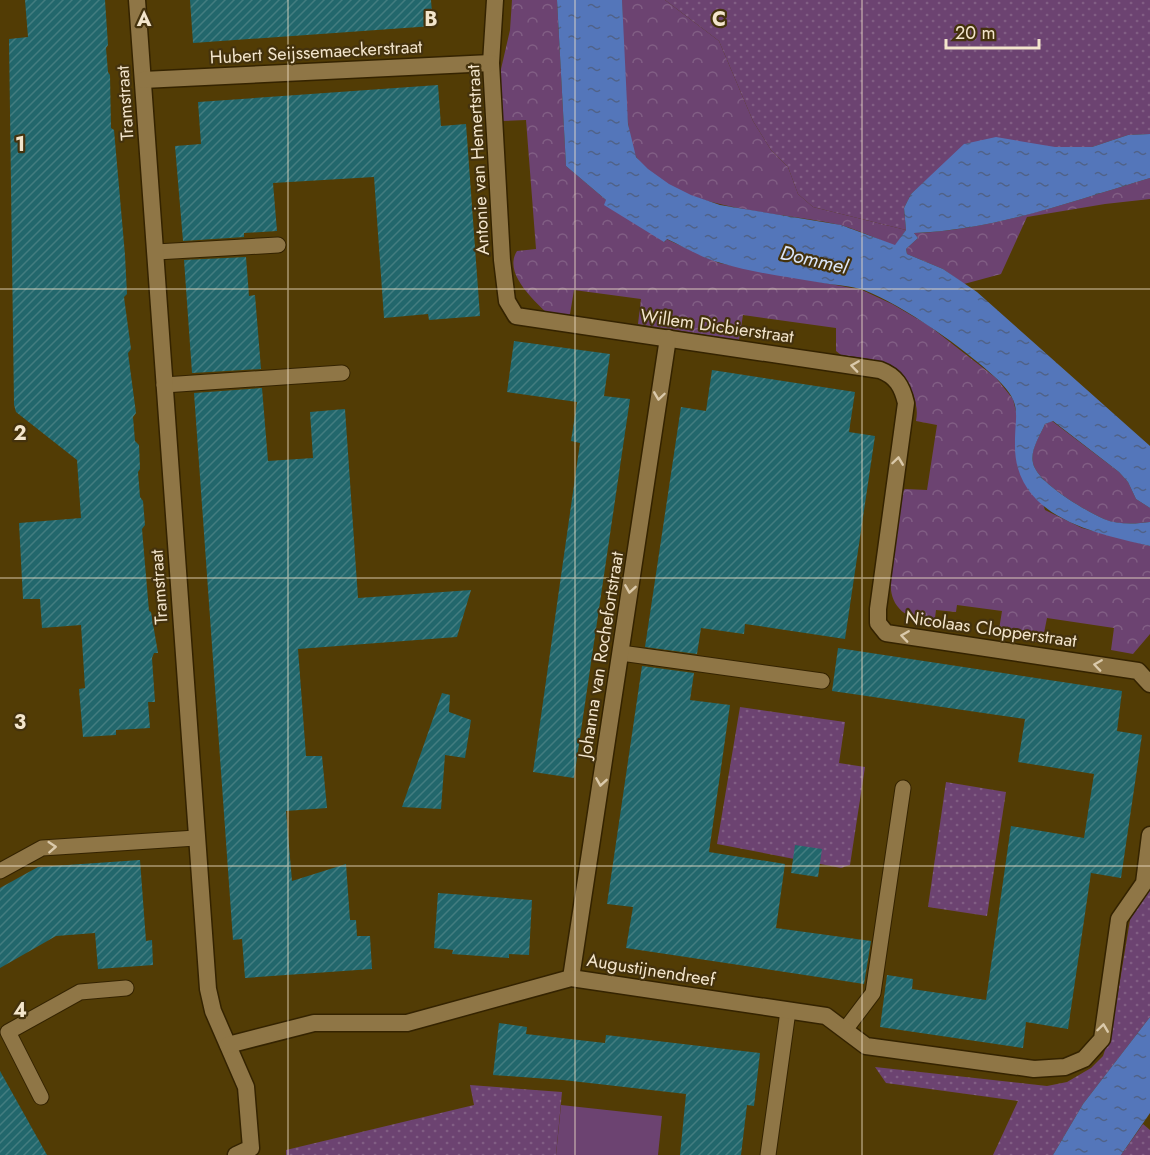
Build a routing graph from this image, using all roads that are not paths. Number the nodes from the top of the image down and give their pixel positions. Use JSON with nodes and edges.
{"nodes":[{"id":1,"x":136,"y":0,"type":"edge"},
{"id":2,"x":495,"y":0,"type":"edge"},
{"id":3,"x":491,"y":63,"type":"junction"},
{"id":4,"x":143,"y":80,"type":"junction"},
{"id":5,"x":278,"y":245,"type":"dead end"},
{"id":6,"x":156,"y":252,"type":"junction"},
{"id":7,"x":516,"y":316,"type":"joint"},
{"id":8,"x":668,"y":338,"type":"junction"},
{"id":9,"x":342,"y":372,"type":"dead end"},
{"id":10,"x":164,"y":386,"type":"junction"},
{"id":11,"x":903,"y":391,"type":"joint"},
{"id":12,"x":621,"y":653,"type":"junction"},
{"id":13,"x":822,"y":681,"type":"dead end"},
{"id":14,"x":1150,"y":684,"type":"edge"},
{"id":15,"x":903,"y":788,"type":"dead end"},
{"id":16,"x":1150,"y":835,"type":"edge"},
{"id":17,"x":196,"y":838,"type":"junction"},
{"id":18,"x":0,"y":871,"type":"edge"},
{"id":19,"x":571,"y":978,"type":"junction"},
{"id":20,"x":126,"y":988,"type":"dead end"},
{"id":21,"x":788,"y":1011,"type":"junction"},
{"id":22,"x":845,"y":1030,"type":"junction"},
{"id":23,"x":228,"y":1045,"type":"junction"},
{"id":24,"x":41,"y":1097,"type":"dead end"},
{"id":25,"x":236,"y":1155,"type":"edge"},
{"id":26,"x":768,"y":1155,"type":"edge"}],
"edges":[{"from":1,"to":4,"type":"street","name":"Tramstraat"},
{"from":2,"to":3,"type":"street","name":"Antonie van Hemertstraat"},
{"from":3,"to":4,"type":"street","name":"Hubert Seijssemaeckerstraat"},
{"from":3,"to":7,"type":"street","name":"Antonie van Hemertstraat"},
{"from":4,"to":6,"type":"street","name":"Tramstraat"},
{"from":5,"to":6,"type":"lane"},
{"from":6,"to":10,"type":"street","name":"Tramstraat"},
{"from":7,"to":8,"type":"street","name":"Willem Dicbierstraat"},
{"from":11,"to":8,"type":"street","name":"Willem Dicbierstraat","one_way":true},
{"from":8,"to":12,"type":"street","name":"Johanna van Rochefortstraat","one_way":true},
{"from":9,"to":10,"type":"lane"},
{"from":10,"to":17,"type":"street","name":"Tramstraat"},
{"from":14,"to":11,"type":"street","name":"Nicolaas Clopperstraat","one_way":true},
{"from":12,"to":13,"type":"lane"},
{"from":12,"to":19,"type":"street","name":"Johanna van Rochefortstraat","one_way":true},
{"from":15,"to":22,"type":"lane"},
{"from":22,"to":16,"type":"street","name":"Augustijnendreef","one_way":true},
{"from":18,"to":17,"type":"lane","one_way":true},
{"from":17,"to":23,"type":"street","name":"Tramstraat"},
{"from":19,"to":21,"type":"street","name":"Augustijnendreef"},
{"from":19,"to":23,"type":"street","name":"Augustijnendreef"},
{"from":20,"to":24,"type":"lane"},
{"from":21,"to":22,"type":"street","name":"Augustijnendreef"},
{"from":21,"to":26,"type":"lane"},
{"from":23,"to":25,"type":"street","name":"Tramstraat"}]}
